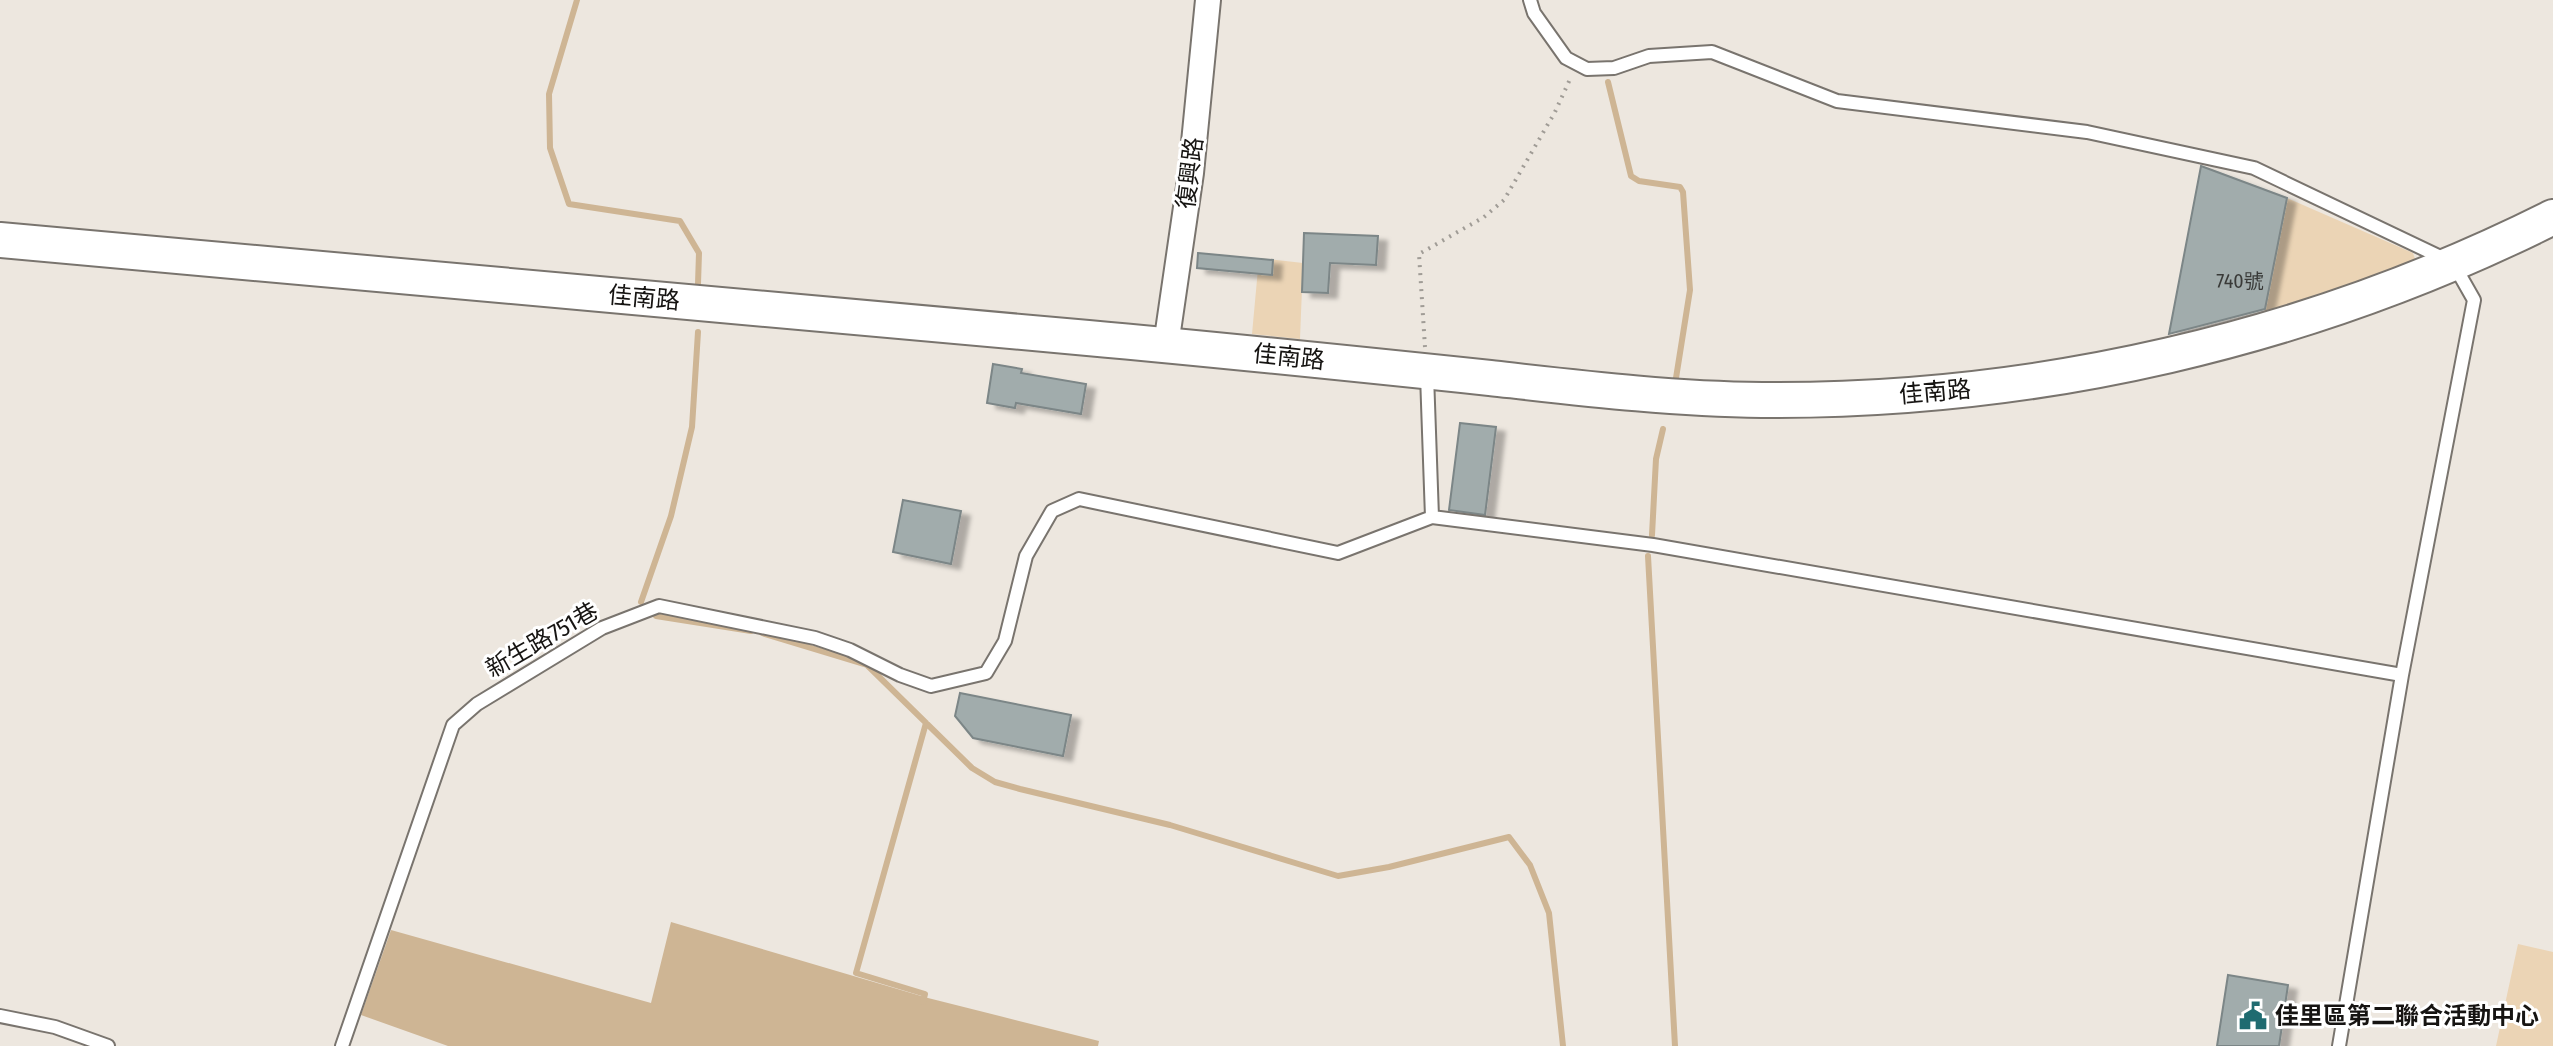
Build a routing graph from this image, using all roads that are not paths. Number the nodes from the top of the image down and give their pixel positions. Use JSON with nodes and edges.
{"nodes":[{"id":1,"x":1208,"y":0,"type":"edge"},
{"id":2,"x":1530,"y":0,"type":"edge"},
{"id":3,"x":2553,"y":217,"type":"edge"},
{"id":4,"x":0,"y":240,"type":"edge"},
{"id":5,"x":2453,"y":263,"type":"junction"},
{"id":6,"x":1166,"y":345,"type":"junction"},
{"id":7,"x":1427,"y":372,"type":"junction"},
{"id":8,"x":1432,"y":517,"type":"junction"},
{"id":9,"x":2402,"y":675,"type":"junction"},
{"id":10,"x":0,"y":1016,"type":"edge"},
{"id":11,"x":108,"y":1046,"type":"edge"},
{"id":12,"x":342,"y":1046,"type":"edge"},
{"id":13,"x":2339,"y":1046,"type":"edge"}],
"edges":[{"from":1,"to":6,"type":"street","name":"復興路"},
{"from":2,"to":5,"type":"lane"},
{"from":3,"to":5,"type":"street","name":"佳南路"},
{"from":4,"to":6,"type":"street","name":"佳南路"},
{"from":5,"to":7,"type":"street","name":"佳南路"},
{"from":5,"to":9,"type":"lane"},
{"from":6,"to":7,"type":"street","name":"佳南路"},
{"from":7,"to":8,"type":"lane"},
{"from":8,"to":9,"type":"lane"},
{"from":8,"to":12,"type":"lane","name":"新生路751巷"},
{"from":9,"to":13,"type":"lane"},
{"from":10,"to":11,"type":"lane"}]}
